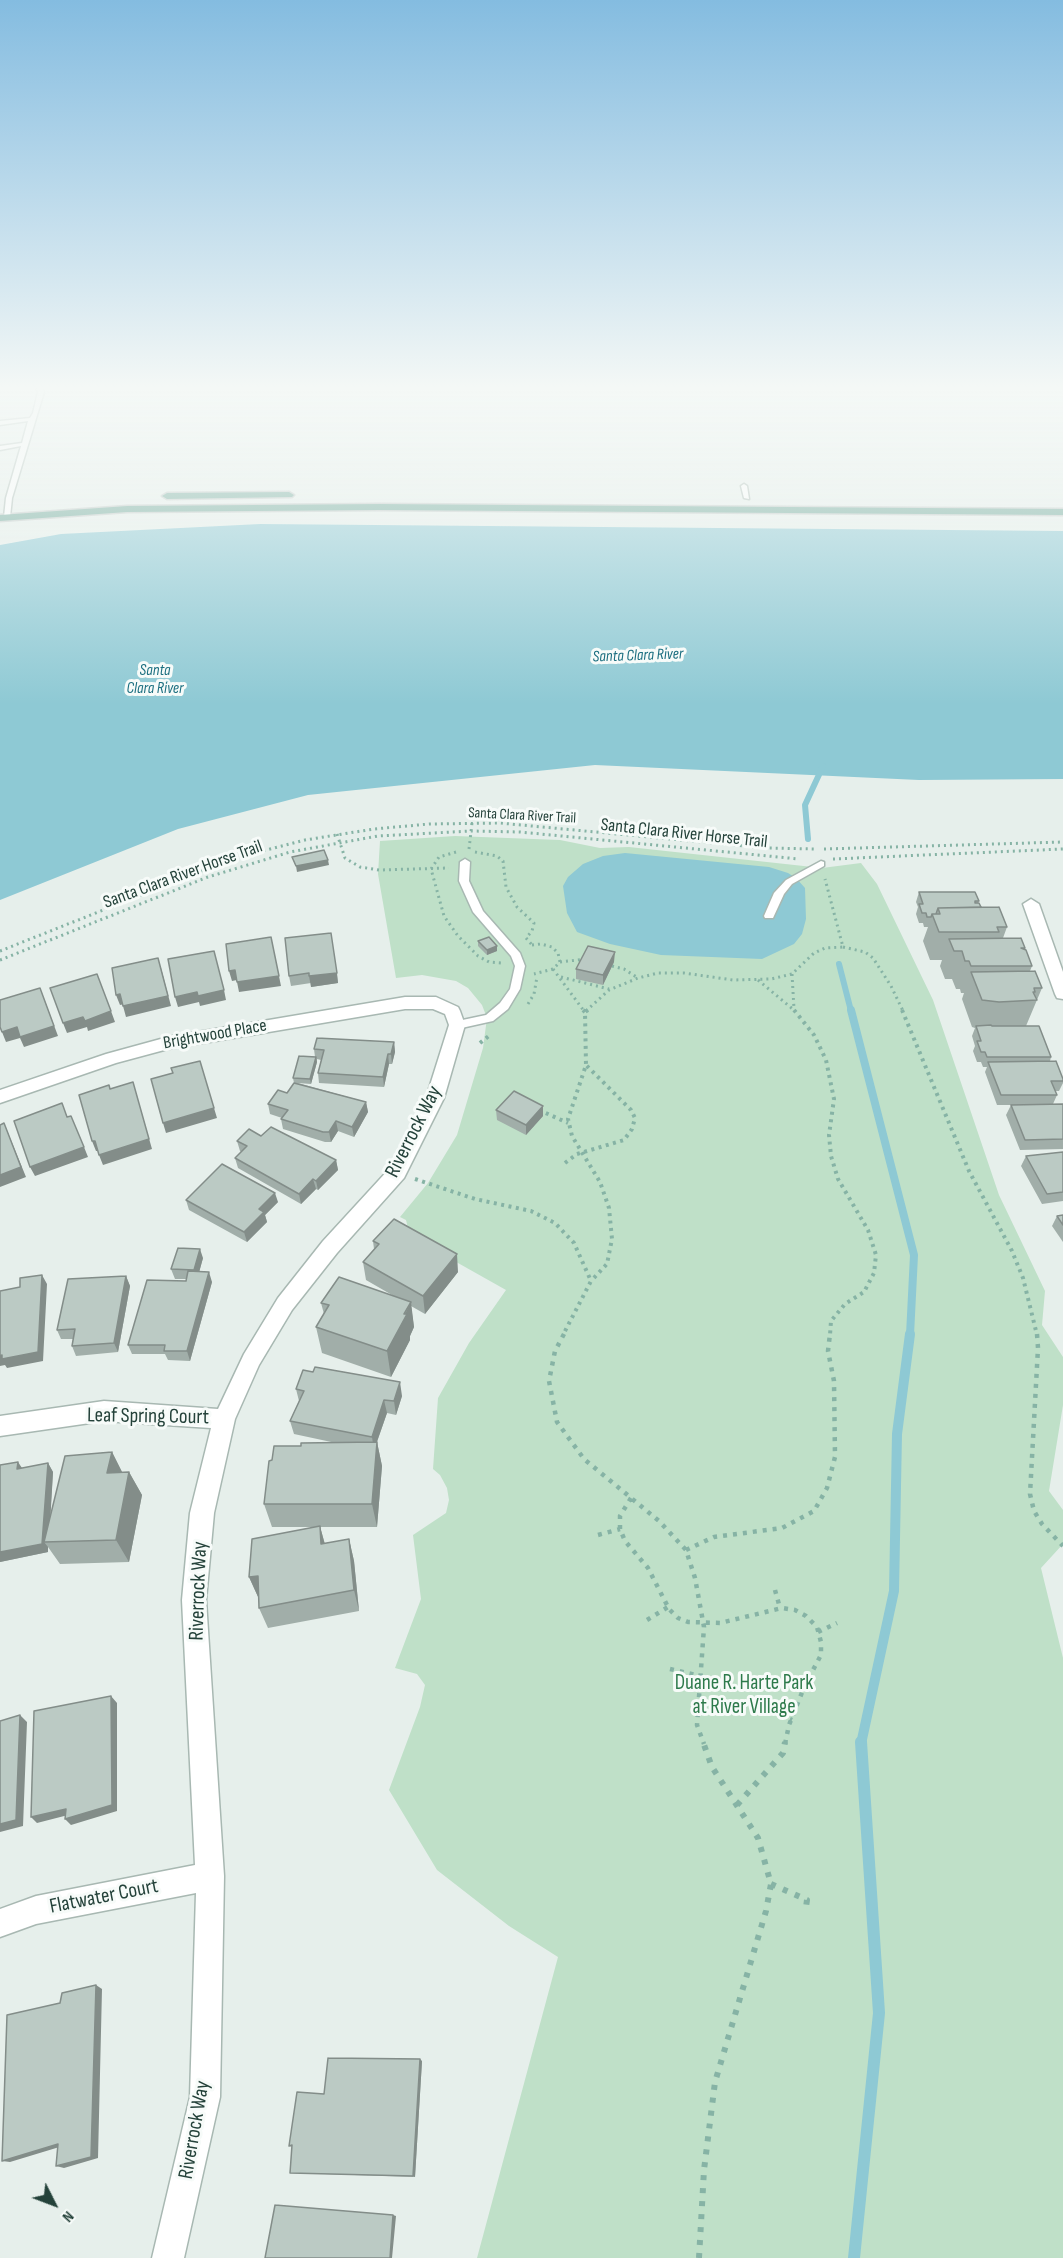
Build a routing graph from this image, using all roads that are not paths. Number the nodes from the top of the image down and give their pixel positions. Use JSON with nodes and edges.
{"nodes":[{"id":1,"x":749,"y":493,"type":"edge"},
{"id":2,"x":305,"y":495,"type":"dead end"},
{"id":3,"x":560,"y":496,"type":"dead end"},
{"id":4,"x":157,"y":497,"type":"dead end"},
{"id":5,"x":135,"y":498,"type":"dead end"},
{"id":6,"x":736,"y":498,"type":"dead end"},
{"id":7,"x":752,"y":498,"type":"joint"},
{"id":8,"x":112,"y":499,"type":"dead end"},
{"id":9,"x":921,"y":500,"type":"dead end"},
{"id":10,"x":1063,"y":502,"type":"edge"},
{"id":11,"x":8,"y":505,"type":"edge"},
{"id":12,"x":397,"y":507,"type":"junction"},
{"id":13,"x":1063,"y":512,"type":"edge"},
{"id":14,"x":4,"y":518,"type":"edge"},
{"id":15,"x":465,"y":862,"type":"road end"},
{"id":16,"x":821,"y":862,"type":"road end"},
{"id":17,"x":1031,"y":904,"type":"dead end"},
{"id":18,"x":769,"y":916,"type":"dead end"},
{"id":19,"x":1063,"y":994,"type":"edge"},
{"id":20,"x":457,"y":1025,"type":"junction"},
{"id":21,"x":0,"y":1097,"type":"edge"},
{"id":22,"x":224,"y":1419,"type":"junction"},
{"id":23,"x":0,"y":1426,"type":"edge"},
{"id":24,"x":210,"y":1876,"type":"junction"},
{"id":25,"x":0,"y":1923,"type":"edge"},
{"id":26,"x":168,"y":2258,"type":"edge"}],
"edges":[{"from":1,"to":7,"type":"lane"},
{"from":2,"to":4,"type":"main road"},
{"from":3,"to":12,"type":"main road"},
{"from":5,"to":8,"type":"main road"},
{"from":6,"to":7,"type":"main road"},
{"from":9,"to":10,"type":"main road"},
{"from":11,"to":14,"type":"lane"},
{"from":12,"to":13,"type":"main road"},
{"from":12,"to":14,"type":"main road"},
{"from":15,"to":20,"type":"lane"},
{"from":16,"to":18,"type":"lane"},
{"from":17,"to":19,"type":"street"},
{"from":20,"to":21,"type":"street","name":"Brightwood Place"},
{"from":20,"to":22,"type":"street","name":"Riverrock Way"},
{"from":22,"to":23,"type":"street","name":"Leaf Spring Court"},
{"from":22,"to":24,"type":"street","name":"Riverrock Way"},
{"from":24,"to":25,"type":"street","name":"Flatwater Court"},
{"from":24,"to":26,"type":"street","name":"Riverrock Way"}]}
